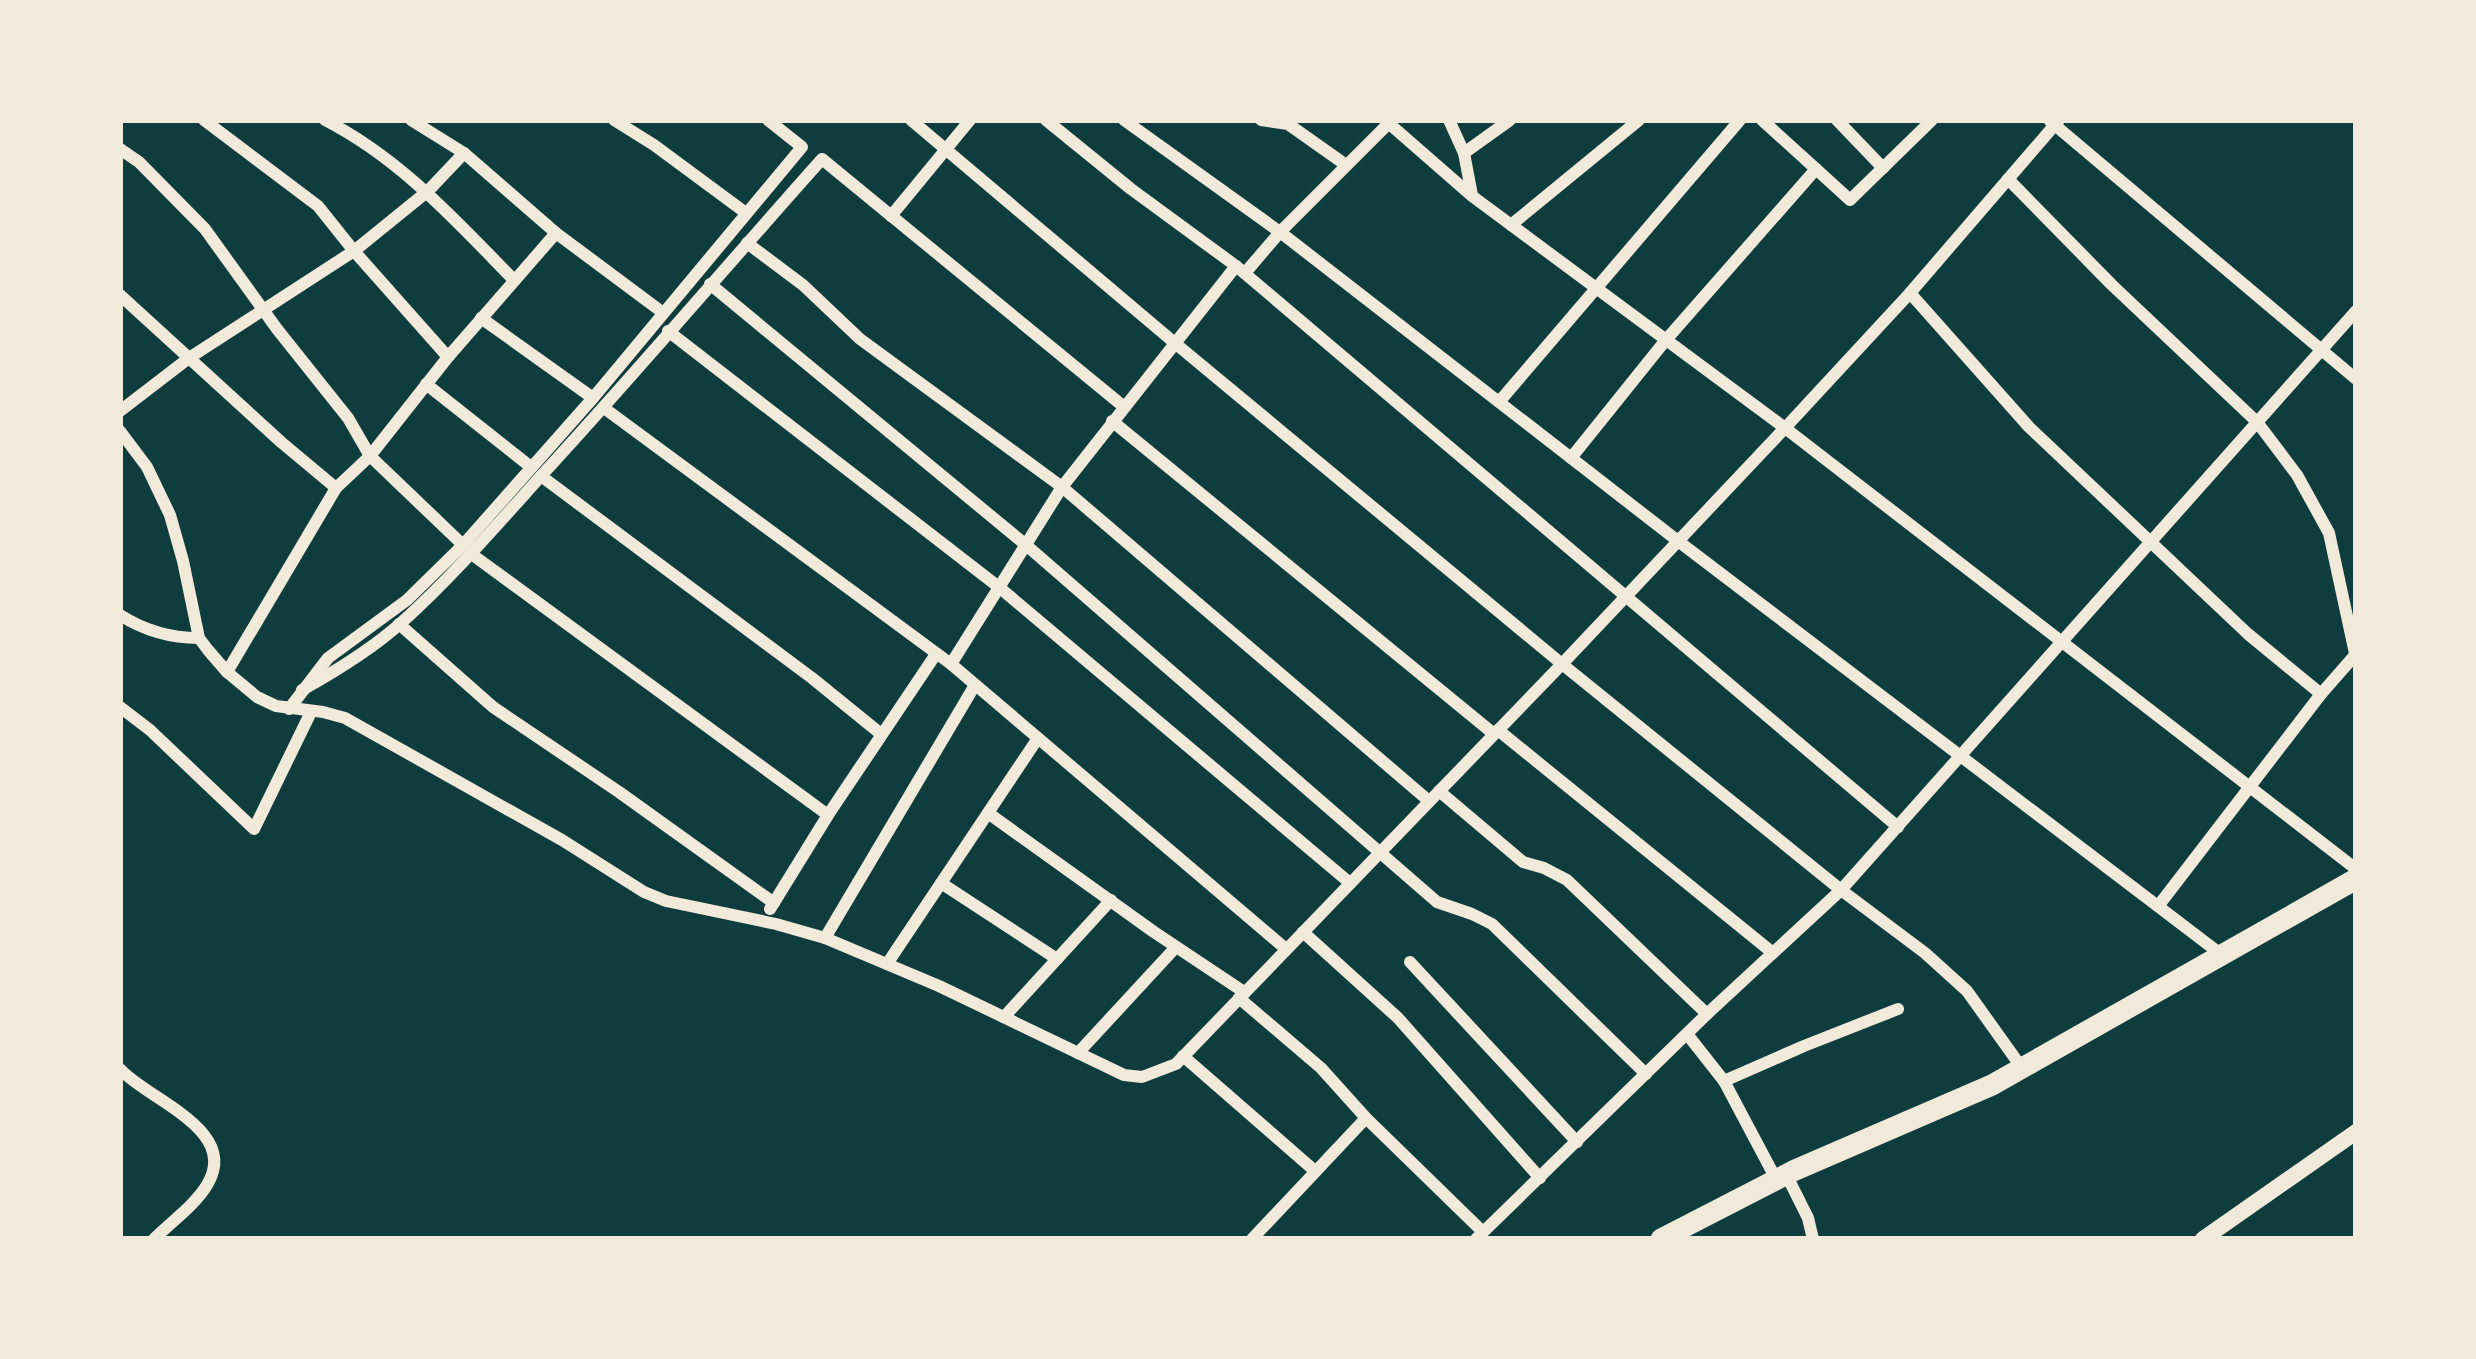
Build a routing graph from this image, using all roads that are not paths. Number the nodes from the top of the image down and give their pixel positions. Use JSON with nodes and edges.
{"nodes":[{"id":1,"x":204,"y":120,"type":"edge"},
{"id":2,"x":325,"y":120,"type":"edge"},
{"id":3,"x":411,"y":120,"type":"edge"},
{"id":4,"x":614,"y":120,"type":"edge"},
{"id":5,"x":768,"y":120,"type":"edge"},
{"id":6,"x":911,"y":120,"type":"edge"},
{"id":7,"x":970,"y":120,"type":"edge"},
{"id":8,"x":1046,"y":120,"type":"edge"},
{"id":9,"x":1124,"y":120,"type":"edge"},
{"id":10,"x":1262,"y":120,"type":"edge"},
{"id":11,"x":1449,"y":120,"type":"edge"},
{"id":12,"x":1510,"y":120,"type":"edge"},
{"id":13,"x":1639,"y":120,"type":"edge"},
{"id":14,"x":1740,"y":120,"type":"edge"},
{"id":15,"x":1762,"y":120,"type":"edge"},
{"id":16,"x":1837,"y":120,"type":"edge"},
{"id":17,"x":1932,"y":120,"type":"edge"},
{"id":18,"x":1387,"y":122,"type":"edge"},
{"id":19,"x":2054,"y":122,"type":"edge"},
{"id":20,"x":120,"y":149,"type":"edge"},
{"id":21,"x":945,"y":149,"type":"junction"},
{"id":22,"x":464,"y":153,"type":"junction"},
{"id":23,"x":1464,"y":153,"type":"junction"},
{"id":24,"x":1346,"y":165,"type":"junction"},
{"id":25,"x":1883,"y":168,"type":"junction"},
{"id":26,"x":1816,"y":169,"type":"junction"},
{"id":27,"x":2008,"y":179,"type":"junction"},
{"id":28,"x":428,"y":191,"type":"junction"},
{"id":29,"x":1472,"y":196,"type":"junction"},
{"id":30,"x":746,"y":213,"type":"junction"},
{"id":31,"x":891,"y":216,"type":"junction"},
{"id":32,"x":1511,"y":225,"type":"junction"},
{"id":33,"x":1280,"y":232,"type":"junction"},
{"id":34,"x":556,"y":233,"type":"junction"},
{"id":35,"x":747,"y":243,"type":"junction"},
{"id":36,"x":354,"y":251,"type":"junction"},
{"id":37,"x":1240,"y":269,"type":"junction"},
{"id":38,"x":514,"y":280,"type":"junction"},
{"id":39,"x":710,"y":284,"type":"junction"},
{"id":40,"x":1596,"y":290,"type":"junction"},
{"id":41,"x":1910,"y":293,"type":"junction"},
{"id":42,"x":120,"y":296,"type":"edge"},
{"id":43,"x":263,"y":310,"type":"junction"},
{"id":44,"x":2356,"y":311,"type":"edge"},
{"id":45,"x":662,"y":312,"type":"junction"},
{"id":46,"x":482,"y":318,"type":"junction"},
{"id":47,"x":668,"y":331,"type":"junction"},
{"id":48,"x":1665,"y":341,"type":"junction"},
{"id":49,"x":1176,"y":344,"type":"junction"},
{"id":50,"x":2321,"y":351,"type":"junction"},
{"id":51,"x":448,"y":357,"type":"junction"},
{"id":52,"x":189,"y":358,"type":"junction"},
{"id":53,"x":2356,"y":379,"type":"edge"},
{"id":54,"x":426,"y":385,"type":"junction"},
{"id":55,"x":1499,"y":402,"type":"junction"},
{"id":56,"x":598,"y":403,"type":"junction"},
{"id":57,"x":1123,"y":406,"type":"junction"},
{"id":58,"x":120,"y":411,"type":"edge"},
{"id":59,"x":1112,"y":421,"type":"junction"},
{"id":60,"x":2257,"y":422,"type":"junction"},
{"id":61,"x":1784,"y":428,"type":"junction"},
{"id":62,"x":120,"y":431,"type":"edge"},
{"id":63,"x":370,"y":456,"type":"junction"},
{"id":64,"x":1571,"y":458,"type":"junction"},
{"id":65,"x":536,"y":471,"type":"junction"},
{"id":66,"x":1062,"y":487,"type":"junction"},
{"id":67,"x":336,"y":488,"type":"junction"},
{"id":68,"x":1678,"y":541,"type":"junction"},
{"id":69,"x":2150,"y":544,"type":"junction"},
{"id":70,"x":1026,"y":545,"type":"junction"},
{"id":71,"x":467,"y":549,"type":"junction"},
{"id":72,"x":1000,"y":588,"type":"junction"},
{"id":73,"x":1625,"y":596,"type":"junction"},
{"id":74,"x":120,"y":615,"type":"edge"},
{"id":75,"x":399,"y":624,"type":"junction"},
{"id":76,"x":199,"y":638,"type":"junction"},
{"id":77,"x":2061,"y":644,"type":"junction"},
{"id":78,"x":936,"y":654,"type":"junction"},
{"id":79,"x":2355,"y":656,"type":"edge"},
{"id":80,"x":951,"y":664,"type":"junction"},
{"id":81,"x":1562,"y":664,"type":"junction"},
{"id":82,"x":226,"y":673,"type":"junction"},
{"id":83,"x":975,"y":685,"type":"junction"},
{"id":84,"x":302,"y":690,"type":"junction"},
{"id":85,"x":2321,"y":694,"type":"junction"},
{"id":86,"x":120,"y":707,"type":"edge"},
{"id":87,"x":289,"y":709,"type":"junction"},
{"id":88,"x":310,"y":712,"type":"junction"},
{"id":89,"x":1496,"y":732,"type":"junction"},
{"id":90,"x":881,"y":734,"type":"junction"},
{"id":91,"x":1038,"y":738,"type":"junction"},
{"id":92,"x":1963,"y":756,"type":"junction"},
{"id":93,"x":2250,"y":789,"type":"junction"},
{"id":94,"x":1434,"y":796,"type":"junction"},
{"id":95,"x":988,"y":813,"type":"junction"},
{"id":96,"x":828,"y":815,"type":"junction"},
{"id":97,"x":1898,"y":827,"type":"junction"},
{"id":98,"x":1380,"y":852,"type":"junction"},
{"id":99,"x":2356,"y":869,"type":"edge"},
{"id":100,"x":2356,"y":878,"type":"edge"},
{"id":101,"x":941,"y":883,"type":"junction"},
{"id":102,"x":1350,"y":883,"type":"junction"},
{"id":103,"x":1841,"y":890,"type":"junction"},
{"id":104,"x":1111,"y":901,"type":"junction"},
{"id":105,"x":774,"y":903,"type":"junction"},
{"id":106,"x":2159,"y":904,"type":"junction"},
{"id":107,"x":763,"y":922,"type":"junction"},
{"id":108,"x":1303,"y":932,"type":"junction"},
{"id":109,"x":825,"y":938,"type":"junction"},
{"id":110,"x":1176,"y":947,"type":"junction"},
{"id":111,"x":1286,"y":949,"type":"junction"},
{"id":112,"x":1773,"y":953,"type":"junction"},
{"id":113,"x":2222,"y":955,"type":"junction"},
{"id":114,"x":1057,"y":959,"type":"junction"},
{"id":115,"x":1410,"y":962,"type":"dead end"},
{"id":116,"x":887,"y":964,"type":"junction"},
{"id":117,"x":1241,"y":995,"type":"junction"},
{"id":118,"x":1898,"y":1010,"type":"dead end"},
{"id":119,"x":1707,"y":1014,"type":"junction"},
{"id":120,"x":1004,"y":1017,"type":"junction"},
{"id":121,"x":1687,"y":1034,"type":"junction"},
{"id":122,"x":1078,"y":1053,"type":"junction"},
{"id":123,"x":1183,"y":1056,"type":"junction"},
{"id":124,"x":2022,"y":1068,"type":"junction"},
{"id":125,"x":120,"y":1070,"type":"edge"},
{"id":126,"x":1646,"y":1075,"type":"junction"},
{"id":127,"x":1724,"y":1081,"type":"junction"},
{"id":128,"x":1366,"y":1118,"type":"junction"},
{"id":129,"x":2356,"y":1132,"type":"edge"},
{"id":130,"x":1577,"y":1142,"type":"junction"},
{"id":131,"x":1316,"y":1171,"type":"junction"},
{"id":132,"x":1781,"y":1177,"type":"junction"},
{"id":133,"x":1540,"y":1178,"type":"junction"},
{"id":134,"x":1480,"y":1236,"type":"edge"},
{"id":135,"x":154,"y":1239,"type":"edge"},
{"id":136,"x":1252,"y":1239,"type":"edge"},
{"id":137,"x":1660,"y":1239,"type":"edge"},
{"id":138,"x":1813,"y":1239,"type":"edge"},
{"id":139,"x":2203,"y":1239,"type":"edge"}],
"edges":[{"from":1,"to":36,"type":"street"},
{"from":2,"to":28,"type":"street"},
{"from":3,"to":22,"type":"street"},
{"from":4,"to":30,"type":"street"},
{"from":5,"to":30,"type":"street"},
{"from":6,"to":21,"type":"street"},
{"from":7,"to":21,"type":"street"},
{"from":8,"to":37,"type":"street"},
{"from":9,"to":33,"type":"street"},
{"from":10,"to":24,"type":"street"},
{"from":11,"to":23,"type":"street"},
{"from":12,"to":23,"type":"street"},
{"from":13,"to":32,"type":"street"},
{"from":14,"to":40,"type":"street"},
{"from":15,"to":26,"type":"street"},
{"from":16,"to":25,"type":"street"},
{"from":17,"to":25,"type":"street"},
{"from":18,"to":24,"type":"street"},
{"from":18,"to":29,"type":"street"},
{"from":19,"to":27,"type":"street"},
{"from":19,"to":50,"type":"street"},
{"from":20,"to":43,"type":"street"},
{"from":21,"to":31,"type":"street"},
{"from":21,"to":49,"type":"street"},
{"from":22,"to":28,"type":"street"},
{"from":22,"to":34,"type":"street"},
{"from":23,"to":29,"type":"street"},
{"from":24,"to":33,"type":"street"},
{"from":25,"to":26,"type":"street"},
{"from":26,"to":48,"type":"street"},
{"from":27,"to":41,"type":"street"},
{"from":27,"to":60,"type":"street"},
{"from":28,"to":36,"type":"street"},
{"from":28,"to":38,"type":"street"},
{"from":29,"to":32,"type":"street"},
{"from":30,"to":45,"type":"street"},
{"from":31,"to":35,"type":"street"},
{"from":31,"to":57,"type":"street"},
{"from":32,"to":40,"type":"street"},
{"from":33,"to":37,"type":"street"},
{"from":33,"to":55,"type":"street"},
{"from":34,"to":38,"type":"street"},
{"from":34,"to":45,"type":"street"},
{"from":35,"to":39,"type":"street"},
{"from":35,"to":66,"type":"street"},
{"from":36,"to":43,"type":"street"},
{"from":36,"to":51,"type":"street"},
{"from":37,"to":49,"type":"street"},
{"from":37,"to":73,"type":"street"},
{"from":38,"to":46,"type":"street"},
{"from":39,"to":47,"type":"street"},
{"from":39,"to":70,"type":"street"},
{"from":40,"to":48,"type":"street"},
{"from":40,"to":55,"type":"street"},
{"from":41,"to":61,"type":"street"},
{"from":41,"to":69,"type":"street"},
{"from":42,"to":52,"type":"street"},
{"from":43,"to":52,"type":"street"},
{"from":43,"to":63,"type":"street"},
{"from":44,"to":50,"type":"street"},
{"from":45,"to":56,"type":"street"},
{"from":46,"to":51,"type":"street"},
{"from":46,"to":56,"type":"street"},
{"from":47,"to":56,"type":"street"},
{"from":47,"to":72,"type":"street"},
{"from":48,"to":61,"type":"street"},
{"from":48,"to":64,"type":"street"},
{"from":49,"to":57,"type":"street"},
{"from":49,"to":81,"type":"street"},
{"from":50,"to":53,"type":"street"},
{"from":50,"to":60,"type":"street"},
{"from":51,"to":54,"type":"street"},
{"from":52,"to":58,"type":"street"},
{"from":52,"to":67,"type":"street"},
{"from":54,"to":63,"type":"street"},
{"from":54,"to":65,"type":"street"},
{"from":55,"to":64,"type":"street"},
{"from":56,"to":65,"type":"street"},
{"from":56,"to":78,"type":"street"},
{"from":57,"to":59,"type":"street"},
{"from":59,"to":66,"type":"street"},
{"from":59,"to":89,"type":"street"},
{"from":60,"to":69,"type":"street"},
{"from":60,"to":79,"type":"street"},
{"from":61,"to":68,"type":"street"},
{"from":61,"to":77,"type":"street"},
{"from":62,"to":76,"type":"street"},
{"from":63,"to":67,"type":"street"},
{"from":63,"to":71,"type":"street"},
{"from":64,"to":68,"type":"street"},
{"from":65,"to":71,"type":"street"},
{"from":65,"to":90,"type":"street"},
{"from":66,"to":70,"type":"street"},
{"from":66,"to":94,"type":"street"},
{"from":67,"to":82,"type":"street"},
{"from":68,"to":73,"type":"street"},
{"from":68,"to":92,"type":"street"},
{"from":69,"to":77,"type":"street"},
{"from":69,"to":85,"type":"street"},
{"from":70,"to":72,"type":"street"},
{"from":70,"to":98,"type":"street"},
{"from":71,"to":75,"type":"street"},
{"from":71,"to":84,"type":"street"},
{"from":71,"to":96,"type":"street"},
{"from":72,"to":80,"type":"street"},
{"from":72,"to":102,"type":"street"},
{"from":73,"to":81,"type":"street"},
{"from":73,"to":97,"type":"street"},
{"from":74,"to":76,"type":"street"},
{"from":75,"to":84,"type":"street"},
{"from":75,"to":105,"type":"street"},
{"from":76,"to":82,"type":"street"},
{"from":77,"to":92,"type":"street"},
{"from":77,"to":93,"type":"street"},
{"from":78,"to":80,"type":"street"},
{"from":78,"to":90,"type":"street"},
{"from":79,"to":85,"type":"street"},
{"from":80,"to":83,"type":"street"},
{"from":81,"to":89,"type":"street"},
{"from":81,"to":103,"type":"street"},
{"from":82,"to":87,"type":"street"},
{"from":83,"to":91,"type":"street"},
{"from":83,"to":109,"type":"street"},
{"from":84,"to":87,"type":"street"},
{"from":85,"to":93,"type":"street"},
{"from":86,"to":88,"type":"street"},
{"from":87,"to":88,"type":"street"},
{"from":88,"to":107,"type":"street"},
{"from":89,"to":94,"type":"street"},
{"from":89,"to":112,"type":"street"},
{"from":90,"to":96,"type":"street"},
{"from":91,"to":95,"type":"street"},
{"from":91,"to":111,"type":"street"},
{"from":92,"to":97,"type":"street"},
{"from":92,"to":106,"type":"street"},
{"from":93,"to":99,"type":"street"},
{"from":93,"to":106,"type":"street"},
{"from":94,"to":98,"type":"street"},
{"from":94,"to":119,"type":"street"},
{"from":95,"to":101,"type":"street"},
{"from":95,"to":104,"type":"street"},
{"from":96,"to":105,"type":"street"},
{"from":97,"to":103,"type":"street"},
{"from":98,"to":102,"type":"street"},
{"from":98,"to":126,"type":"street"},
{"from":100,"to":113,"type":"main road"},
{"from":101,"to":114,"type":"street"},
{"from":101,"to":116,"type":"street"},
{"from":102,"to":108,"type":"street"},
{"from":103,"to":112,"type":"street"},
{"from":103,"to":124,"type":"street"},
{"from":104,"to":110,"type":"street"},
{"from":104,"to":114,"type":"street"},
{"from":105,"to":107,"type":"street"},
{"from":106,"to":113,"type":"street"},
{"from":107,"to":109,"type":"street"},
{"from":108,"to":111,"type":"street"},
{"from":108,"to":133,"type":"street"},
{"from":109,"to":116,"type":"street"},
{"from":110,"to":117,"type":"street"},
{"from":110,"to":122,"type":"street"},
{"from":111,"to":117,"type":"street"},
{"from":112,"to":119,"type":"street"},
{"from":113,"to":124,"type":"main road"},
{"from":114,"to":120,"type":"street"},
{"from":115,"to":130,"type":"street"},
{"from":116,"to":120,"type":"street"},
{"from":117,"to":123,"type":"street"},
{"from":117,"to":128,"type":"street"},
{"from":118,"to":127,"type":"street"},
{"from":119,"to":121,"type":"street"},
{"from":120,"to":122,"type":"street"},
{"from":121,"to":126,"type":"street"},
{"from":121,"to":127,"type":"street"},
{"from":122,"to":123,"type":"street"},
{"from":123,"to":131,"type":"street"},
{"from":124,"to":132,"type":"main road"},
{"from":125,"to":135,"type":"street"},
{"from":126,"to":130,"type":"street"},
{"from":127,"to":132,"type":"street"},
{"from":128,"to":131,"type":"street"},
{"from":128,"to":134,"type":"street"},
{"from":129,"to":139,"type":"street"},
{"from":130,"to":133,"type":"street"},
{"from":131,"to":136,"type":"street"},
{"from":132,"to":137,"type":"main road"},
{"from":132,"to":138,"type":"street"},
{"from":133,"to":134,"type":"street"}]}
